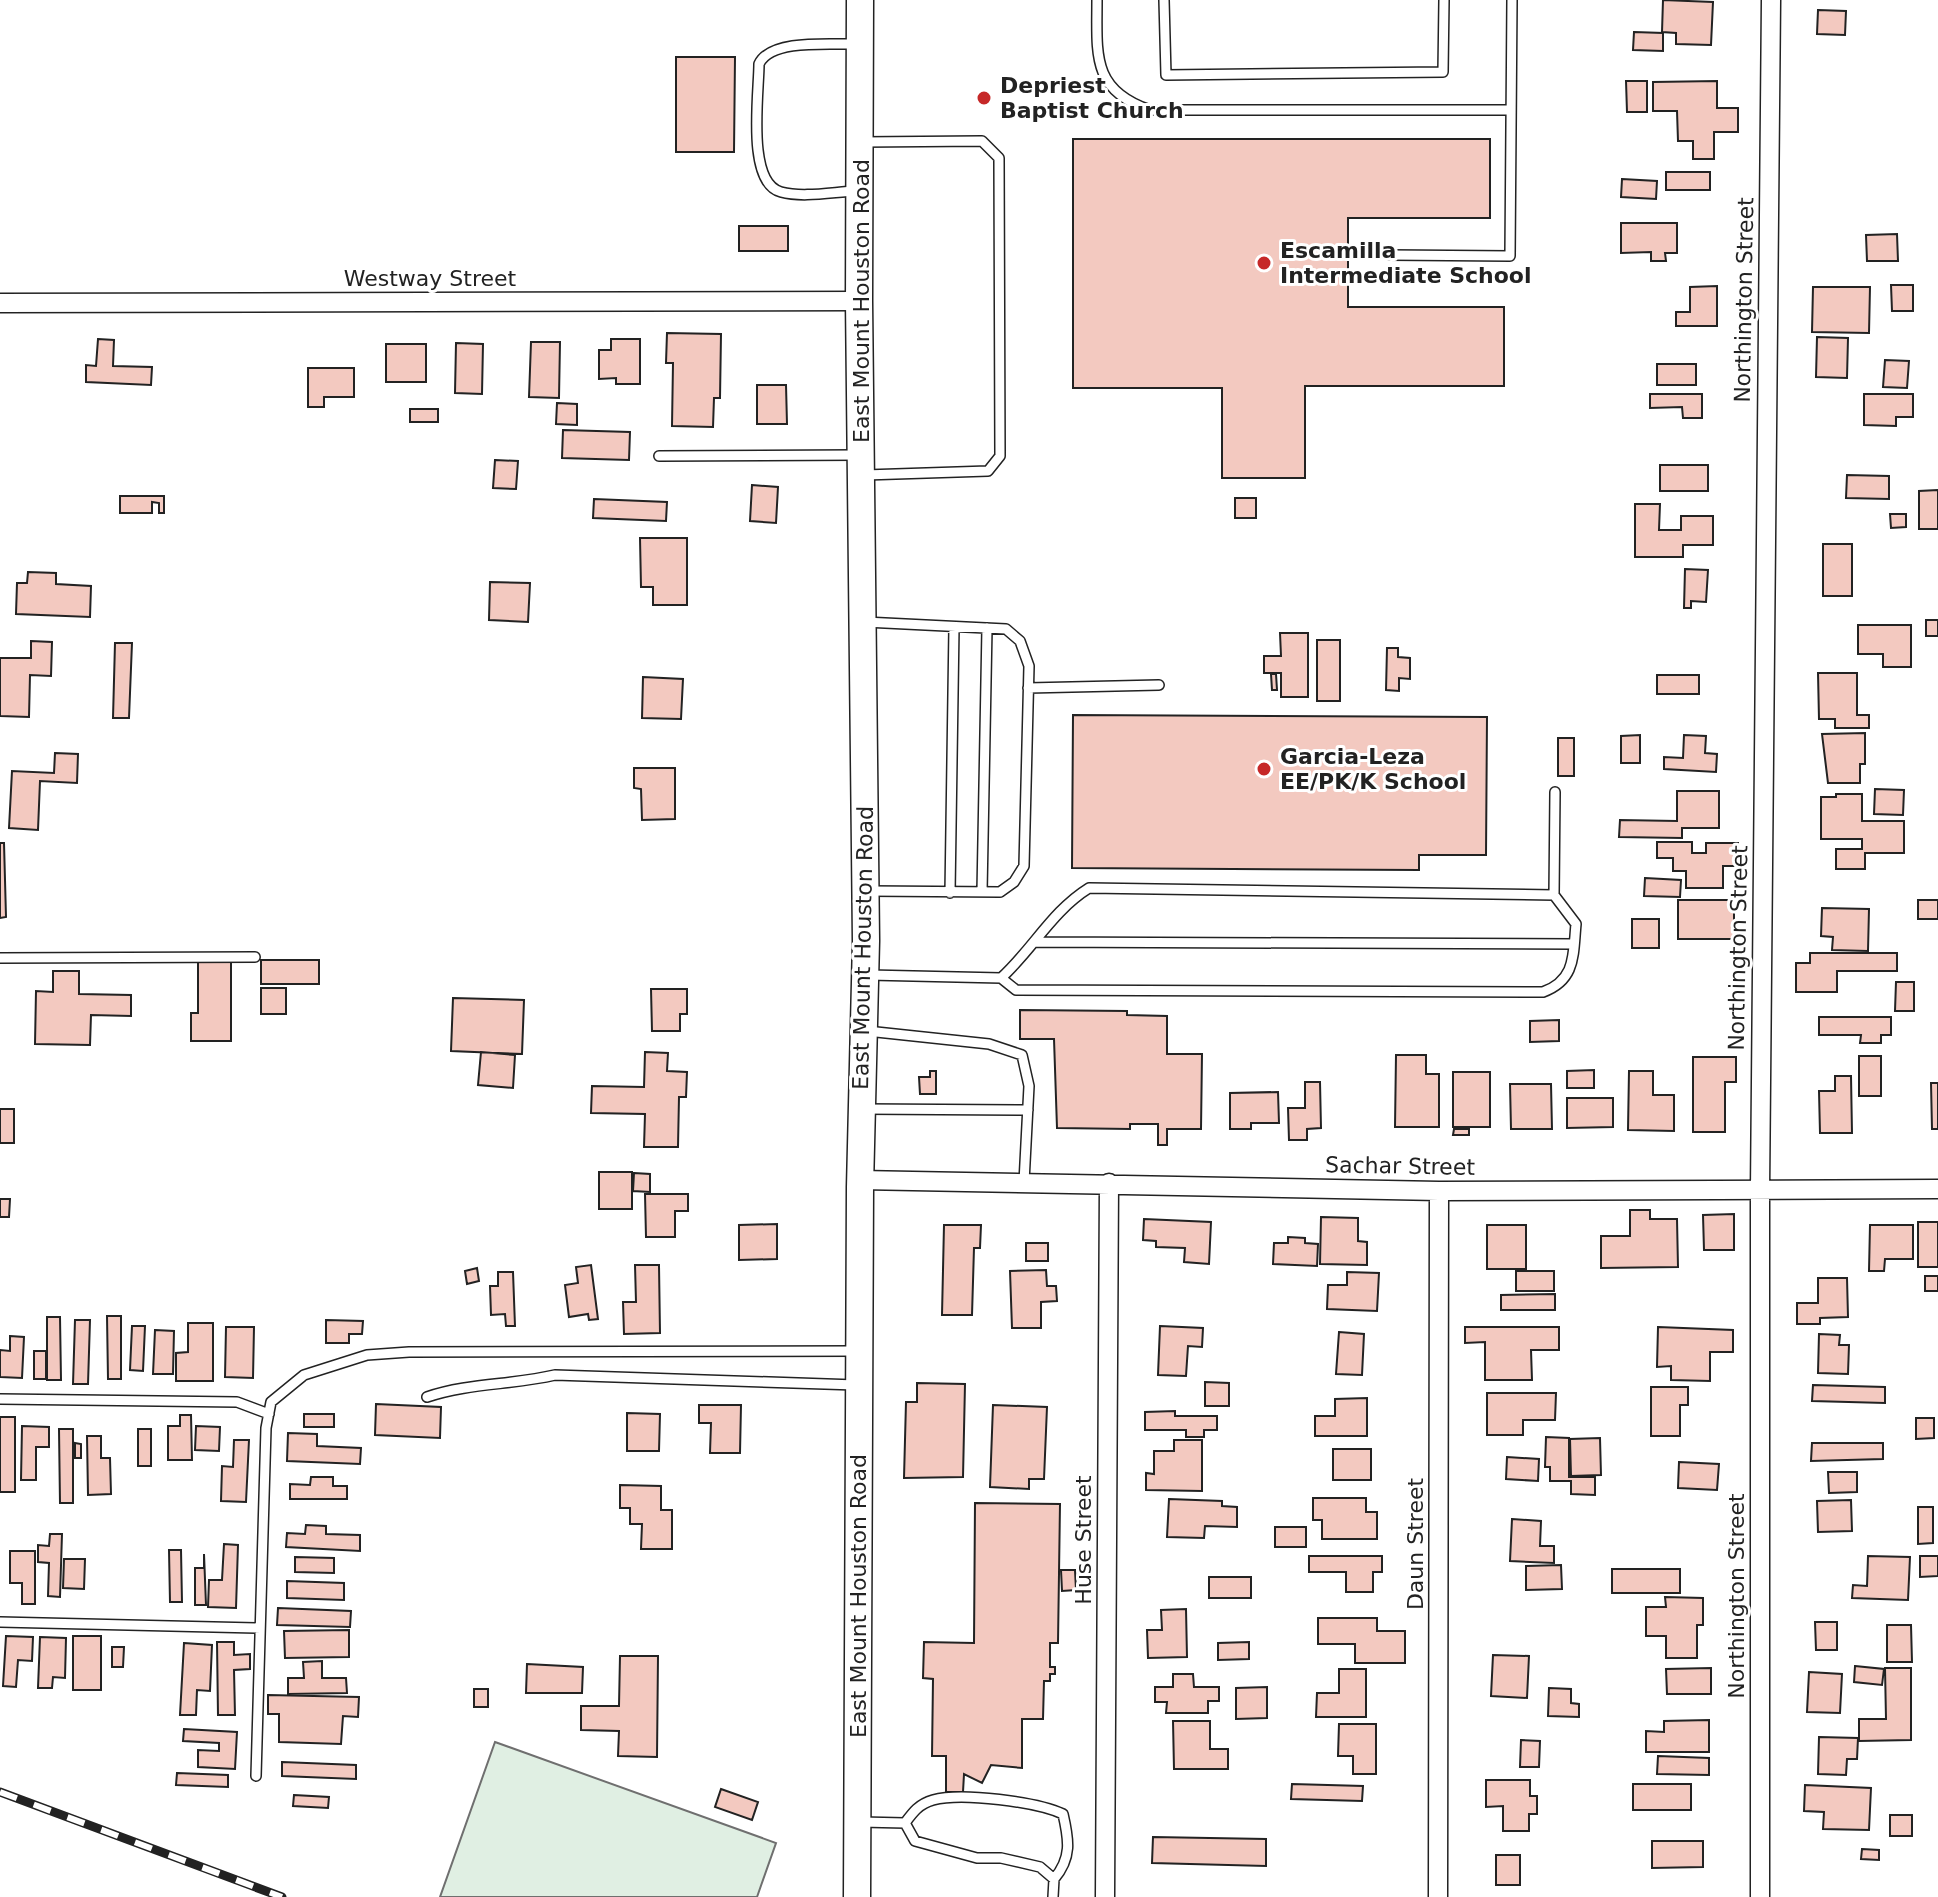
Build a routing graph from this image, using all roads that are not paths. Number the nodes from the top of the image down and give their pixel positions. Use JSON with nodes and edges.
{"nodes":[{"id":1,"x":860,"y":0,"type":"edge"},
{"id":2,"x":1097,"y":0,"type":"edge"},
{"id":3,"x":1164,"y":0,"type":"edge"},
{"id":4,"x":1444,"y":0,"type":"edge"},
{"id":5,"x":1512,"y":0,"type":"edge"},
{"id":6,"x":1771,"y":0,"type":"edge"},
{"id":7,"x":860,"y":44,"type":"junction"},
{"id":8,"x":1511,"y":110,"type":"junction"},
{"id":9,"x":860,"y":142,"type":"junction"},
{"id":10,"x":859,"y":191,"type":"junction"},
{"id":11,"x":1389,"y":255,"type":"dead end"},
{"id":12,"x":859,"y":301,"type":"junction"},
{"id":13,"x":0,"y":303,"type":"edge"},
{"id":14,"x":659,"y":456,"type":"dead end"},
{"id":15,"x":861,"y":465,"type":"junction"},
{"id":16,"x":863,"y":622,"type":"junction"},
{"id":17,"x":954,"y":627,"type":"junction"},
{"id":18,"x":987,"y":628,"type":"junction"},
{"id":19,"x":1159,"y":685,"type":"dead end"},
{"id":20,"x":1028,"y":688,"type":"junction"},
{"id":21,"x":1555,"y":792,"type":"dead end"},
{"id":22,"x":866,"y":891,"type":"junction"},
{"id":23,"x":982,"y":892,"type":"junction"},
{"id":24,"x":950,"y":893,"type":"junction"},
{"id":25,"x":1554,"y":895,"type":"junction"},
{"id":26,"x":1035,"y":942,"type":"junction"},
{"id":27,"x":1574,"y":944,"type":"junction"},
{"id":28,"x":255,"y":957,"type":"dead end"},
{"id":29,"x":0,"y":958,"type":"edge"},
{"id":30,"x":866,"y":975,"type":"junction"},
{"id":31,"x":1001,"y":978,"type":"junction"},
{"id":32,"x":864,"y":1030,"type":"junction"},
{"id":33,"x":862,"y":1109,"type":"junction"},
{"id":34,"x":1028,"y":1110,"type":"junction"},
{"id":35,"x":860,"y":1180,"type":"junction"},
{"id":36,"x":1024,"y":1182,"type":"junction"},
{"id":37,"x":1109,"y":1183,"type":"junction"},
{"id":38,"x":1938,"y":1189,"type":"edge"},
{"id":39,"x":1760,"y":1190,"type":"junction"},
{"id":40,"x":1439,"y":1191,"type":"junction"},
{"id":41,"x":859,"y":1351,"type":"junction"},
{"id":42,"x":859,"y":1385,"type":"junction"},
{"id":43,"x":427,"y":1397,"type":"dead end"},
{"id":44,"x":0,"y":1399,"type":"edge"},
{"id":45,"x":269,"y":1414,"type":"junction"},
{"id":46,"x":0,"y":1622,"type":"edge"},
{"id":47,"x":260,"y":1628,"type":"junction"},
{"id":48,"x":256,"y":1776,"type":"dead end"},
{"id":49,"x":857,"y":1822,"type":"junction"},
{"id":50,"x":905,"y":1823,"type":"junction"},
{"id":51,"x":1054,"y":1879,"type":"junction"},
{"id":52,"x":857,"y":1897,"type":"edge"},
{"id":53,"x":1053,"y":1897,"type":"edge"},
{"id":54,"x":1105,"y":1897,"type":"edge"},
{"id":55,"x":1438,"y":1897,"type":"edge"},
{"id":56,"x":1760,"y":1897,"type":"edge"}],
"edges":[{"from":1,"to":7,"type":"main road","name":"East Mount Houston Road"},
{"from":2,"to":8,"type":"lane"},
{"from":3,"to":4,"type":"lane"},
{"from":5,"to":8,"type":"lane"},
{"from":6,"to":39,"type":"street","name":"Northington Street"},
{"from":7,"to":9,"type":"main road","name":"East Mount Houston Road"},
{"from":7,"to":10,"type":"lane"},
{"from":8,"to":11,"type":"lane"},
{"from":9,"to":10,"type":"main road","name":"East Mount Houston Road"},
{"from":9,"to":15,"type":"lane"},
{"from":10,"to":12,"type":"main road","name":"East Mount Houston Road"},
{"from":12,"to":13,"type":"street","name":"Westway Street"},
{"from":12,"to":15,"type":"main road","name":"East Mount Houston Road"},
{"from":14,"to":15,"type":"lane"},
{"from":15,"to":16,"type":"main road","name":"East Mount Houston Road"},
{"from":16,"to":17,"type":"lane"},
{"from":16,"to":22,"type":"main road","name":"East Mount Houston Road"},
{"from":17,"to":18,"type":"lane"},
{"from":17,"to":24,"type":"lane"},
{"from":18,"to":20,"type":"lane"},
{"from":18,"to":23,"type":"lane"},
{"from":19,"to":20,"type":"lane"},
{"from":20,"to":23,"type":"lane"},
{"from":21,"to":25,"type":"lane"},
{"from":22,"to":24,"type":"lane"},
{"from":22,"to":30,"type":"main road","name":"East Mount Houston Road"},
{"from":23,"to":24,"type":"lane"},
{"from":25,"to":26,"type":"lane"},
{"from":25,"to":27,"type":"lane"},
{"from":26,"to":27,"type":"lane"},
{"from":26,"to":31,"type":"lane"},
{"from":27,"to":31,"type":"lane"},
{"from":28,"to":29,"type":"lane"},
{"from":30,"to":31,"type":"lane"},
{"from":30,"to":32,"type":"main road","name":"East Mount Houston Road"},
{"from":32,"to":33,"type":"main road","name":"East Mount Houston Road"},
{"from":32,"to":34,"type":"lane"},
{"from":33,"to":34,"type":"lane"},
{"from":33,"to":35,"type":"main road","name":"East Mount Houston Road"},
{"from":34,"to":36,"type":"lane"},
{"from":35,"to":36,"type":"street","name":"Sachar Street"},
{"from":35,"to":41,"type":"main road","name":"East Mount Houston Road"},
{"from":36,"to":37,"type":"street","name":"Sachar Street"},
{"from":37,"to":40,"type":"street","name":"Sachar Street"},
{"from":37,"to":54,"type":"street","name":"Huse Street"},
{"from":38,"to":39,"type":"street","name":"Sachar Street"},
{"from":39,"to":40,"type":"street","name":"Sachar Street"},
{"from":39,"to":56,"type":"street","name":"Northington Street"},
{"from":40,"to":55,"type":"street","name":"Daun Street"},
{"from":41,"to":42,"type":"main road","name":"East Mount Houston Road"},
{"from":41,"to":45,"type":"lane"},
{"from":42,"to":43,"type":"lane"},
{"from":42,"to":49,"type":"main road","name":"East Mount Houston Road"},
{"from":44,"to":45,"type":"lane"},
{"from":45,"to":47,"type":"lane"},
{"from":46,"to":47,"type":"lane"},
{"from":47,"to":48,"type":"lane"},
{"from":49,"to":50,"type":"lane"},
{"from":49,"to":52,"type":"main road","name":"East Mount Houston Road"},
{"from":50,"to":51,"type":"lane"},
{"from":50,"to":51,"type":"lane"},
{"from":51,"to":53,"type":"lane"}]}
